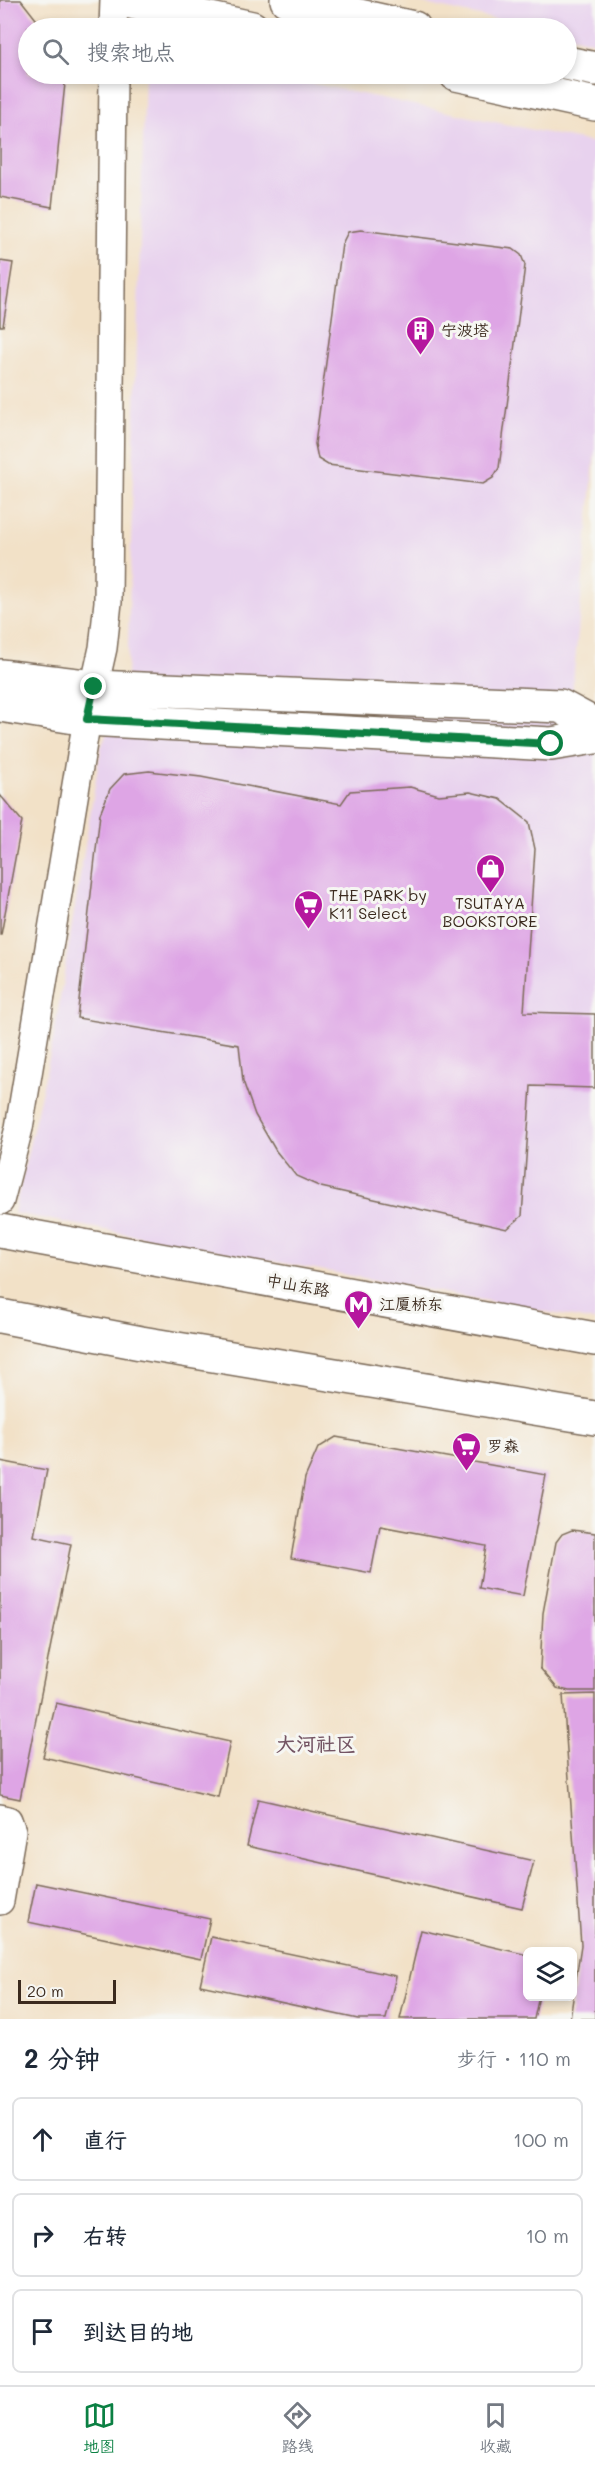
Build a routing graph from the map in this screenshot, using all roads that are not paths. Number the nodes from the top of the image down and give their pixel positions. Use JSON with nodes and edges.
{"nodes":[{"id":1,"x":114,"y":0,"type":"edge"},
{"id":2,"x":123,"y":0,"type":"edge"},
{"id":3,"x":287,"y":0,"type":"edge"},
{"id":4,"x":113,"y":18,"type":"edge"},
{"id":5,"x":206,"y":18,"type":"edge"},
{"id":6,"x":369,"y":18,"type":"edge"},
{"id":7,"x":577,"y":65,"type":"edge"},
{"id":8,"x":595,"y":69,"type":"edge"},
{"id":9,"x":113,"y":84,"type":"edge"},
{"id":10,"x":502,"y":84,"type":"edge"},
{"id":11,"x":595,"y":104,"type":"edge"},
{"id":12,"x":0,"y":676,"type":"edge"},
{"id":13,"x":94,"y":687,"type":"junction"},
{"id":14,"x":0,"y":705,"type":"edge"},
{"id":15,"x":87,"y":719,"type":"junction"},
{"id":16,"x":595,"y":725,"type":"edge"},
{"id":17,"x":595,"y":737,"type":"edge"},
{"id":18,"x":0,"y":1201,"type":"edge"},
{"id":19,"x":0,"y":1231,"type":"edge"},
{"id":20,"x":0,"y":1316,"type":"edge"},
{"id":21,"x":595,"y":1339,"type":"edge"},
{"id":22,"x":595,"y":1418,"type":"edge"},
{"id":23,"x":0,"y":1818,"type":"edge"},
{"id":24,"x":0,"y":1901,"type":"edge"}],
"edges":[{"from":1,"to":4,"type":"street"},
{"from":2,"to":5,"type":"street"},
{"from":3,"to":6,"type":"street"},
{"from":7,"to":8,"type":"street"},
{"from":9,"to":13,"type":"street"},
{"from":10,"to":11,"type":"street"},
{"from":12,"to":13,"type":"street"},
{"from":13,"to":15,"type":"street"},
{"from":13,"to":16,"type":"street"},
{"from":14,"to":15,"type":"street"},
{"from":15,"to":17,"type":"street"},
{"from":15,"to":18,"type":"street"},
{"from":19,"to":21,"type":"street","name":"中山东路"},
{"from":20,"to":22,"type":"street"},
{"from":23,"to":24,"type":"street"}]}
